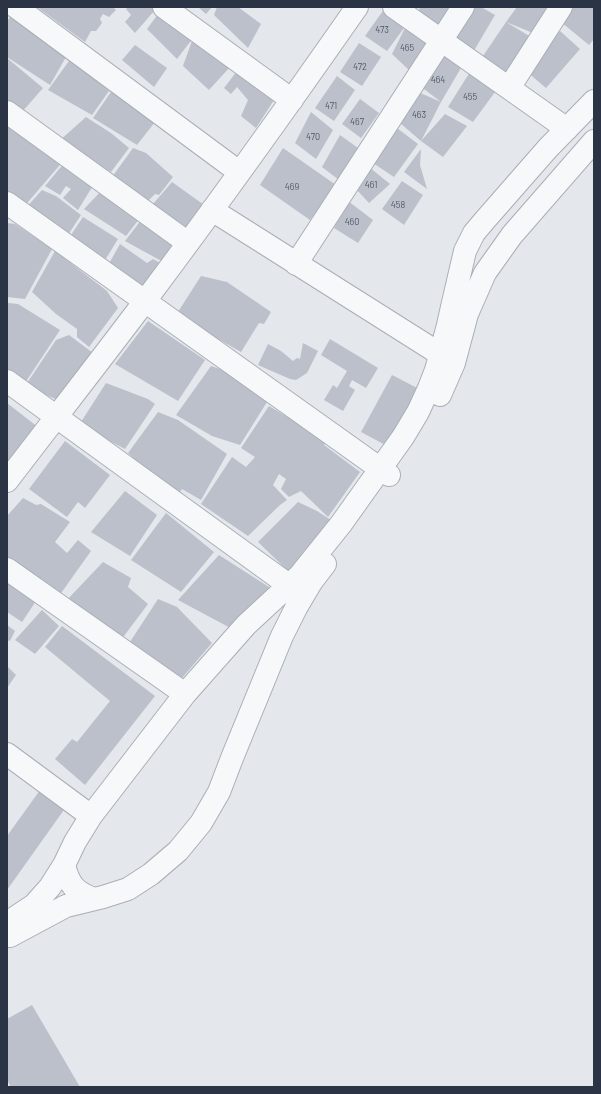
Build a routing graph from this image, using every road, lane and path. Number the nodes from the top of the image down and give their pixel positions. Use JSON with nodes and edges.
{"nodes":[{"id":1,"x":16,"y":7,"type":"edge"},
{"id":2,"x":164,"y":7,"type":"edge"},
{"id":3,"x":357,"y":7,"type":"edge"},
{"id":4,"x":394,"y":7,"type":"edge"},
{"id":5,"x":463,"y":7,"type":"edge"},
{"id":6,"x":561,"y":7,"type":"edge"},
{"id":7,"x":441,"y":40,"type":"junction"},
{"id":8,"x":509,"y":88,"type":"junction"},
{"id":9,"x":292,"y":100,"type":"junction"},
{"id":10,"x":594,"y":101,"type":"edge"},
{"id":11,"x":7,"y":112,"type":"edge"},
{"id":12,"x":567,"y":128,"type":"junction"},
{"id":13,"x":594,"y":141,"type":"edge"},
{"id":14,"x":239,"y":172,"type":"junction"},
{"id":15,"x":7,"y":203,"type":"edge"},
{"id":16,"x":212,"y":210,"type":"junction"},
{"id":17,"x":188,"y":243,"type":"junction"},
{"id":18,"x":296,"y":264,"type":"junction"},
{"id":19,"x":145,"y":301,"type":"junction"},
{"id":20,"x":447,"y":359,"type":"junction"},
{"id":21,"x":7,"y":381,"type":"edge"},
{"id":22,"x":56,"y":417,"type":"junction"},
{"id":23,"x":385,"y":472,"type":"junction"},
{"id":24,"x":7,"y":481,"type":"edge"},
{"id":25,"x":7,"y":569,"type":"edge"},
{"id":26,"x":296,"y":591,"type":"junction"},
{"id":27,"x":185,"y":694,"type":"junction"},
{"id":28,"x":7,"y":754,"type":"edge"},
{"id":29,"x":91,"y":816,"type":"junction"},
{"id":30,"x":64,"y":866,"type":"junction"},
{"id":31,"x":94,"y":899,"type":"junction"},
{"id":32,"x":7,"y":923,"type":"edge"},
{"id":33,"x":7,"y":938,"type":"edge"}],
"edges":[{"from":1,"to":14,"type":"street"},
{"from":2,"to":9,"type":"street"},
{"from":3,"to":9,"type":"street"},
{"from":4,"to":7,"type":"street"},
{"from":5,"to":7,"type":"street"},
{"from":6,"to":8,"type":"street"},
{"from":7,"to":8,"type":"street"},
{"from":7,"to":18,"type":"street"},
{"from":8,"to":12,"type":"street"},
{"from":9,"to":14,"type":"street"},
{"from":10,"to":12,"type":"street"},
{"from":11,"to":17,"type":"street"},
{"from":12,"to":20,"type":"street"},
{"from":13,"to":20,"type":"street"},
{"from":14,"to":16,"type":"street"},
{"from":15,"to":19,"type":"street"},
{"from":16,"to":17,"type":"street"},
{"from":16,"to":18,"type":"street"},
{"from":17,"to":19,"type":"street"},
{"from":18,"to":20,"type":"street"},
{"from":19,"to":22,"type":"street"},
{"from":19,"to":23,"type":"street"},
{"from":20,"to":23,"type":"street"},
{"from":21,"to":22,"type":"street"},
{"from":22,"to":24,"type":"street"},
{"from":22,"to":26,"type":"street"},
{"from":23,"to":26,"type":"street"},
{"from":25,"to":27,"type":"street"},
{"from":26,"to":27,"type":"street"},
{"from":26,"to":31,"type":"street"},
{"from":27,"to":29,"type":"street"},
{"from":28,"to":29,"type":"street"},
{"from":29,"to":30,"type":"street"},
{"from":30,"to":31,"type":"street"},
{"from":30,"to":32,"type":"street"},
{"from":31,"to":33,"type":"street"}]}
